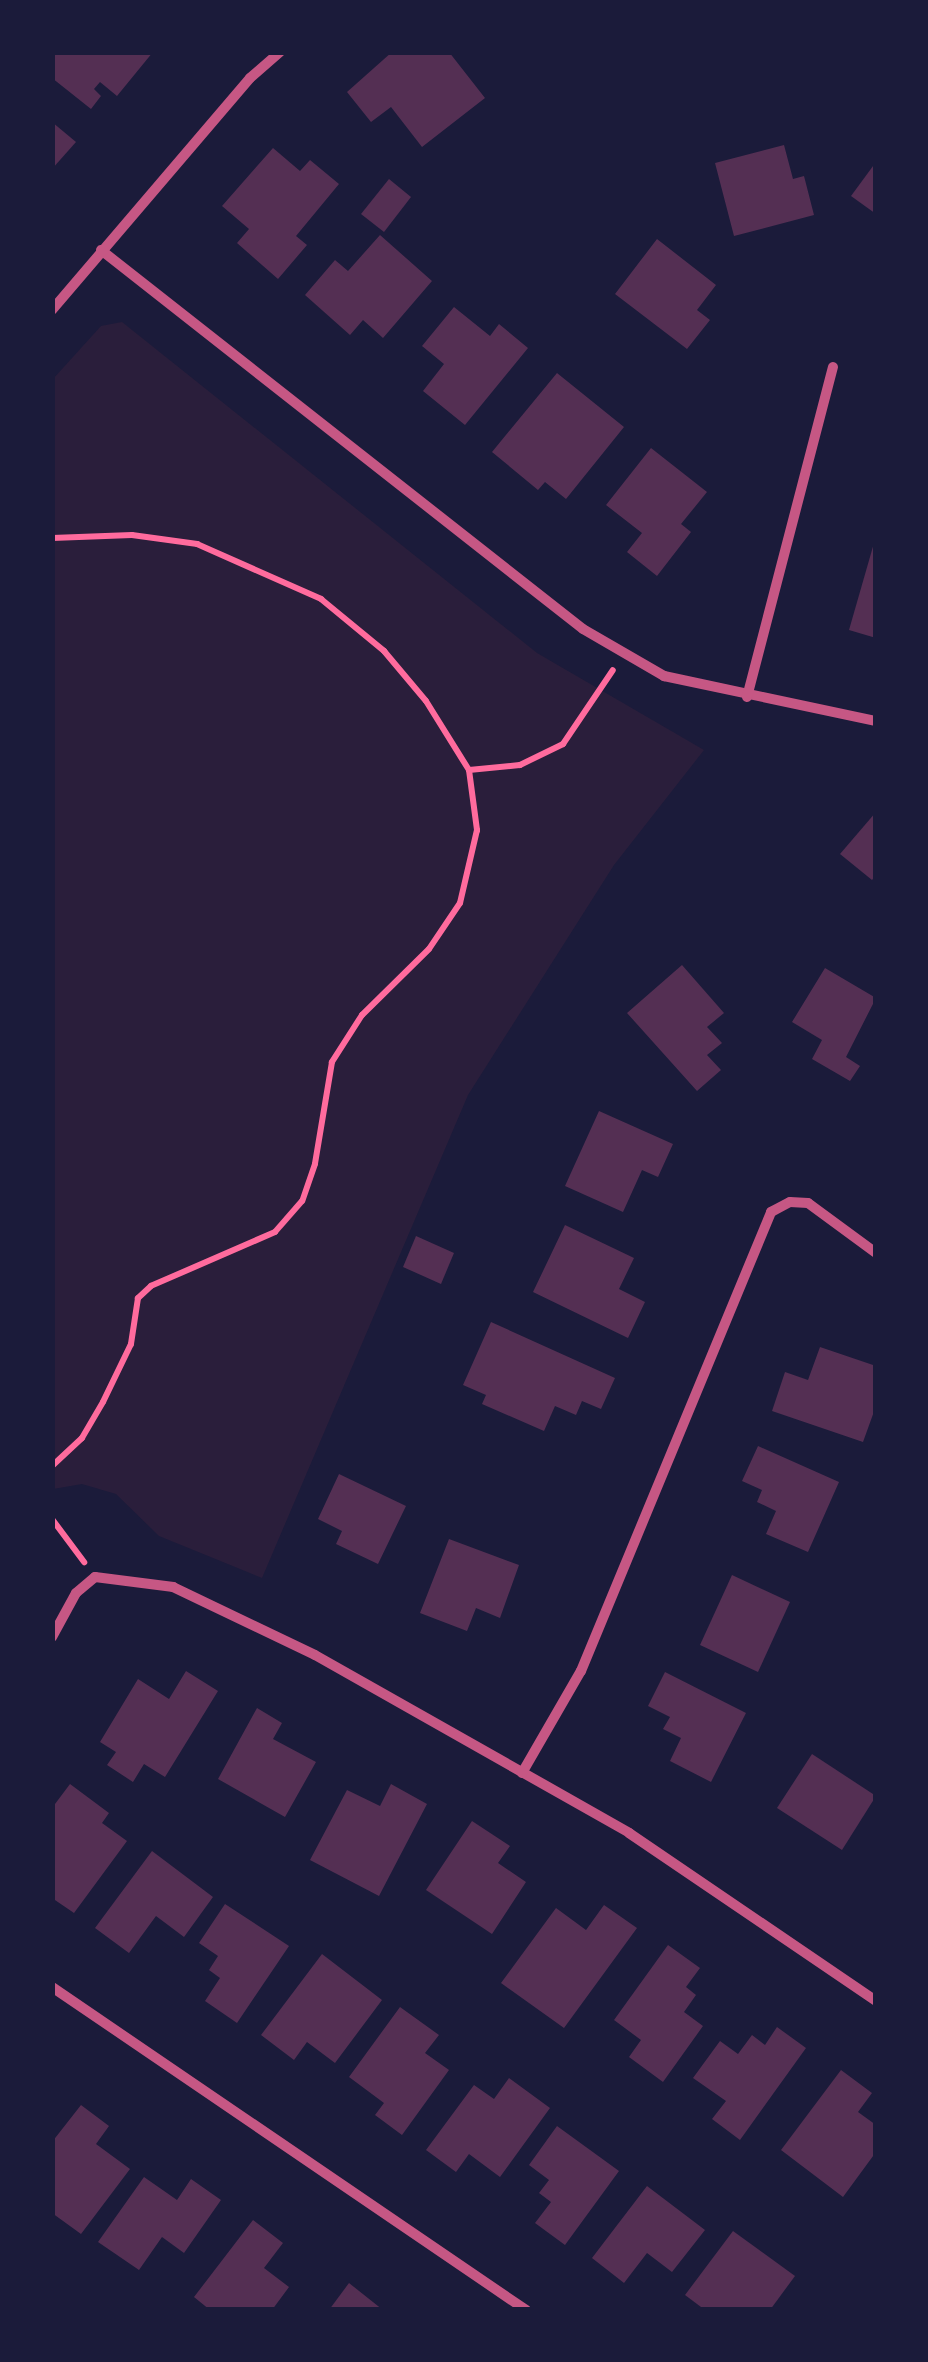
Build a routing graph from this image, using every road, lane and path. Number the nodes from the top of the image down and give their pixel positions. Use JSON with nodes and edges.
{"nodes":[{"id":1,"x":280,"y":52,"type":"edge"},
{"id":2,"x":102,"y":250,"type":"junction"},
{"id":3,"x":52,"y":310,"type":"edge"},
{"id":4,"x":833,"y":367,"type":"dead end"},
{"id":5,"x":52,"y":538,"type":"edge"},
{"id":6,"x":624,"y":653,"type":"junction"},
{"id":7,"x":747,"y":697,"type":"junction"},
{"id":8,"x":876,"y":721,"type":"edge"},
{"id":9,"x":468,"y":770,"type":"junction"},
{"id":10,"x":876,"y":1253,"type":"edge"},
{"id":11,"x":52,"y":1466,"type":"edge"},
{"id":12,"x":52,"y":1519,"type":"edge"},
{"id":13,"x":95,"y":1577,"type":"junction"},
{"id":14,"x":52,"y":1637,"type":"edge"},
{"id":15,"x":522,"y":1773,"type":"junction"},
{"id":16,"x":52,"y":1987,"type":"edge"},
{"id":17,"x":876,"y":2001,"type":"edge"},
{"id":18,"x":526,"y":2310,"type":"edge"}],
"edges":[{"from":1,"to":2,"type":"street"},
{"from":2,"to":3,"type":"street"},
{"from":2,"to":6,"type":"street"},
{"from":4,"to":7,"type":"street"},
{"from":5,"to":9,"type":"path"},
{"from":6,"to":7,"type":"street"},
{"from":6,"to":9,"type":"path"},
{"from":7,"to":8,"type":"street"},
{"from":9,"to":11,"type":"path"},
{"from":10,"to":15,"type":"street"},
{"from":12,"to":13,"type":"path"},
{"from":13,"to":14,"type":"street"},
{"from":13,"to":15,"type":"street"},
{"from":15,"to":17,"type":"street"},
{"from":16,"to":18,"type":"street"}]}
